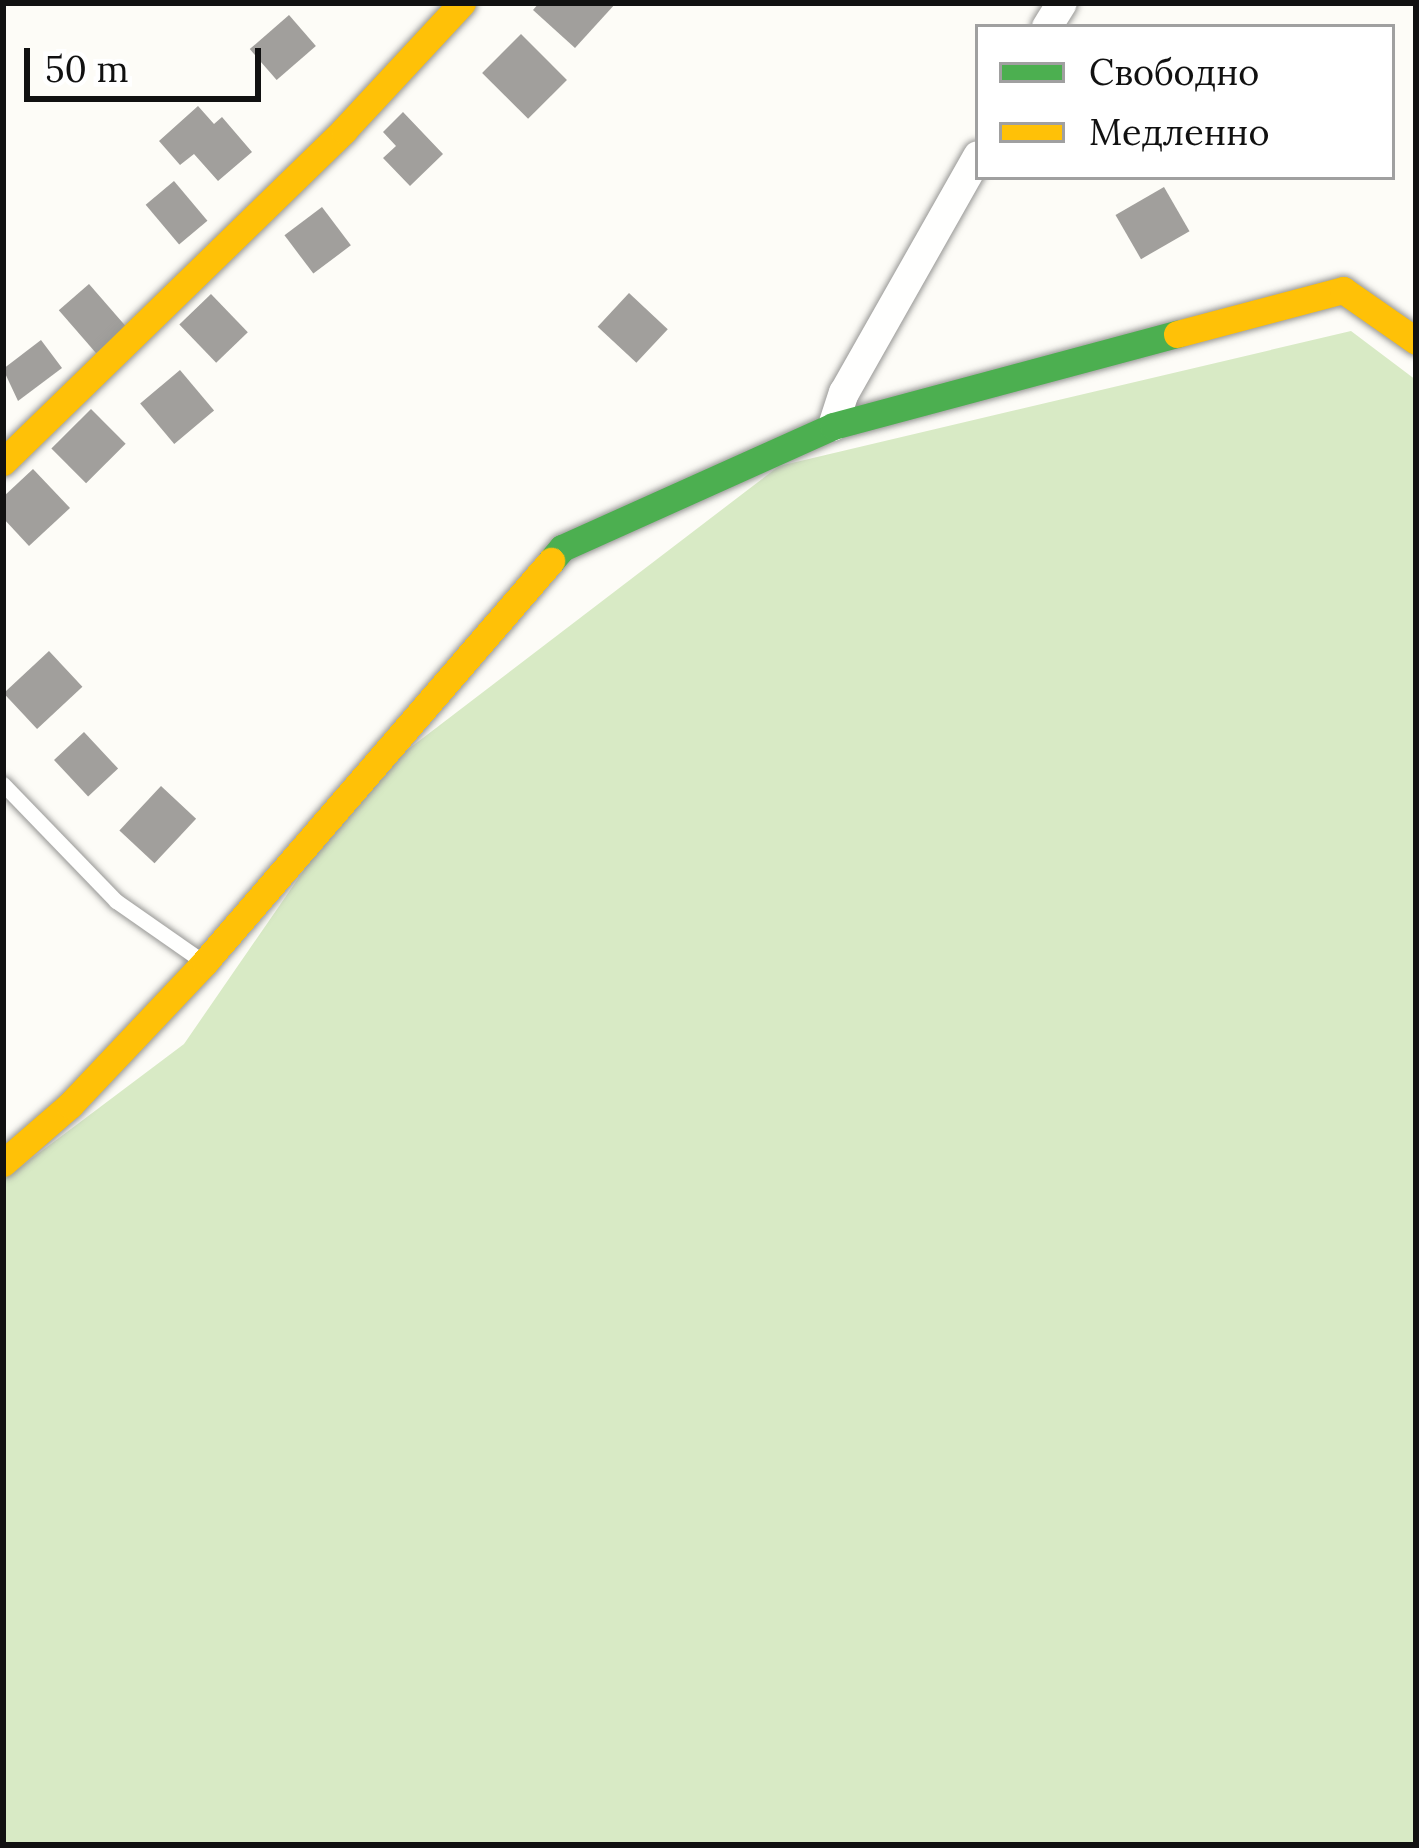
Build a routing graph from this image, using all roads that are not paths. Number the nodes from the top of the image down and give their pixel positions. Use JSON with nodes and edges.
{"nodes":[{"id":1,"x":462,"y":3,"type":"edge"},
{"id":2,"x":975,"y":162,"type":"edge"},
{"id":3,"x":1416,"y":341,"type":"edge"},
{"id":4,"x":833,"y":426,"type":"junction"},
{"id":5,"x":3,"y":462,"type":"edge"},
{"id":6,"x":3,"y":784,"type":"edge"},
{"id":7,"x":205,"y":962,"type":"junction"},
{"id":8,"x":3,"y":1163,"type":"edge"}],
"edges":[{"from":1,"to":5,"type":"street"},
{"from":2,"to":4,"type":"street"},
{"from":3,"to":4,"type":"street"},
{"from":4,"to":7,"type":"street"},
{"from":6,"to":7,"type":"lane"},
{"from":7,"to":8,"type":"street"}]}
